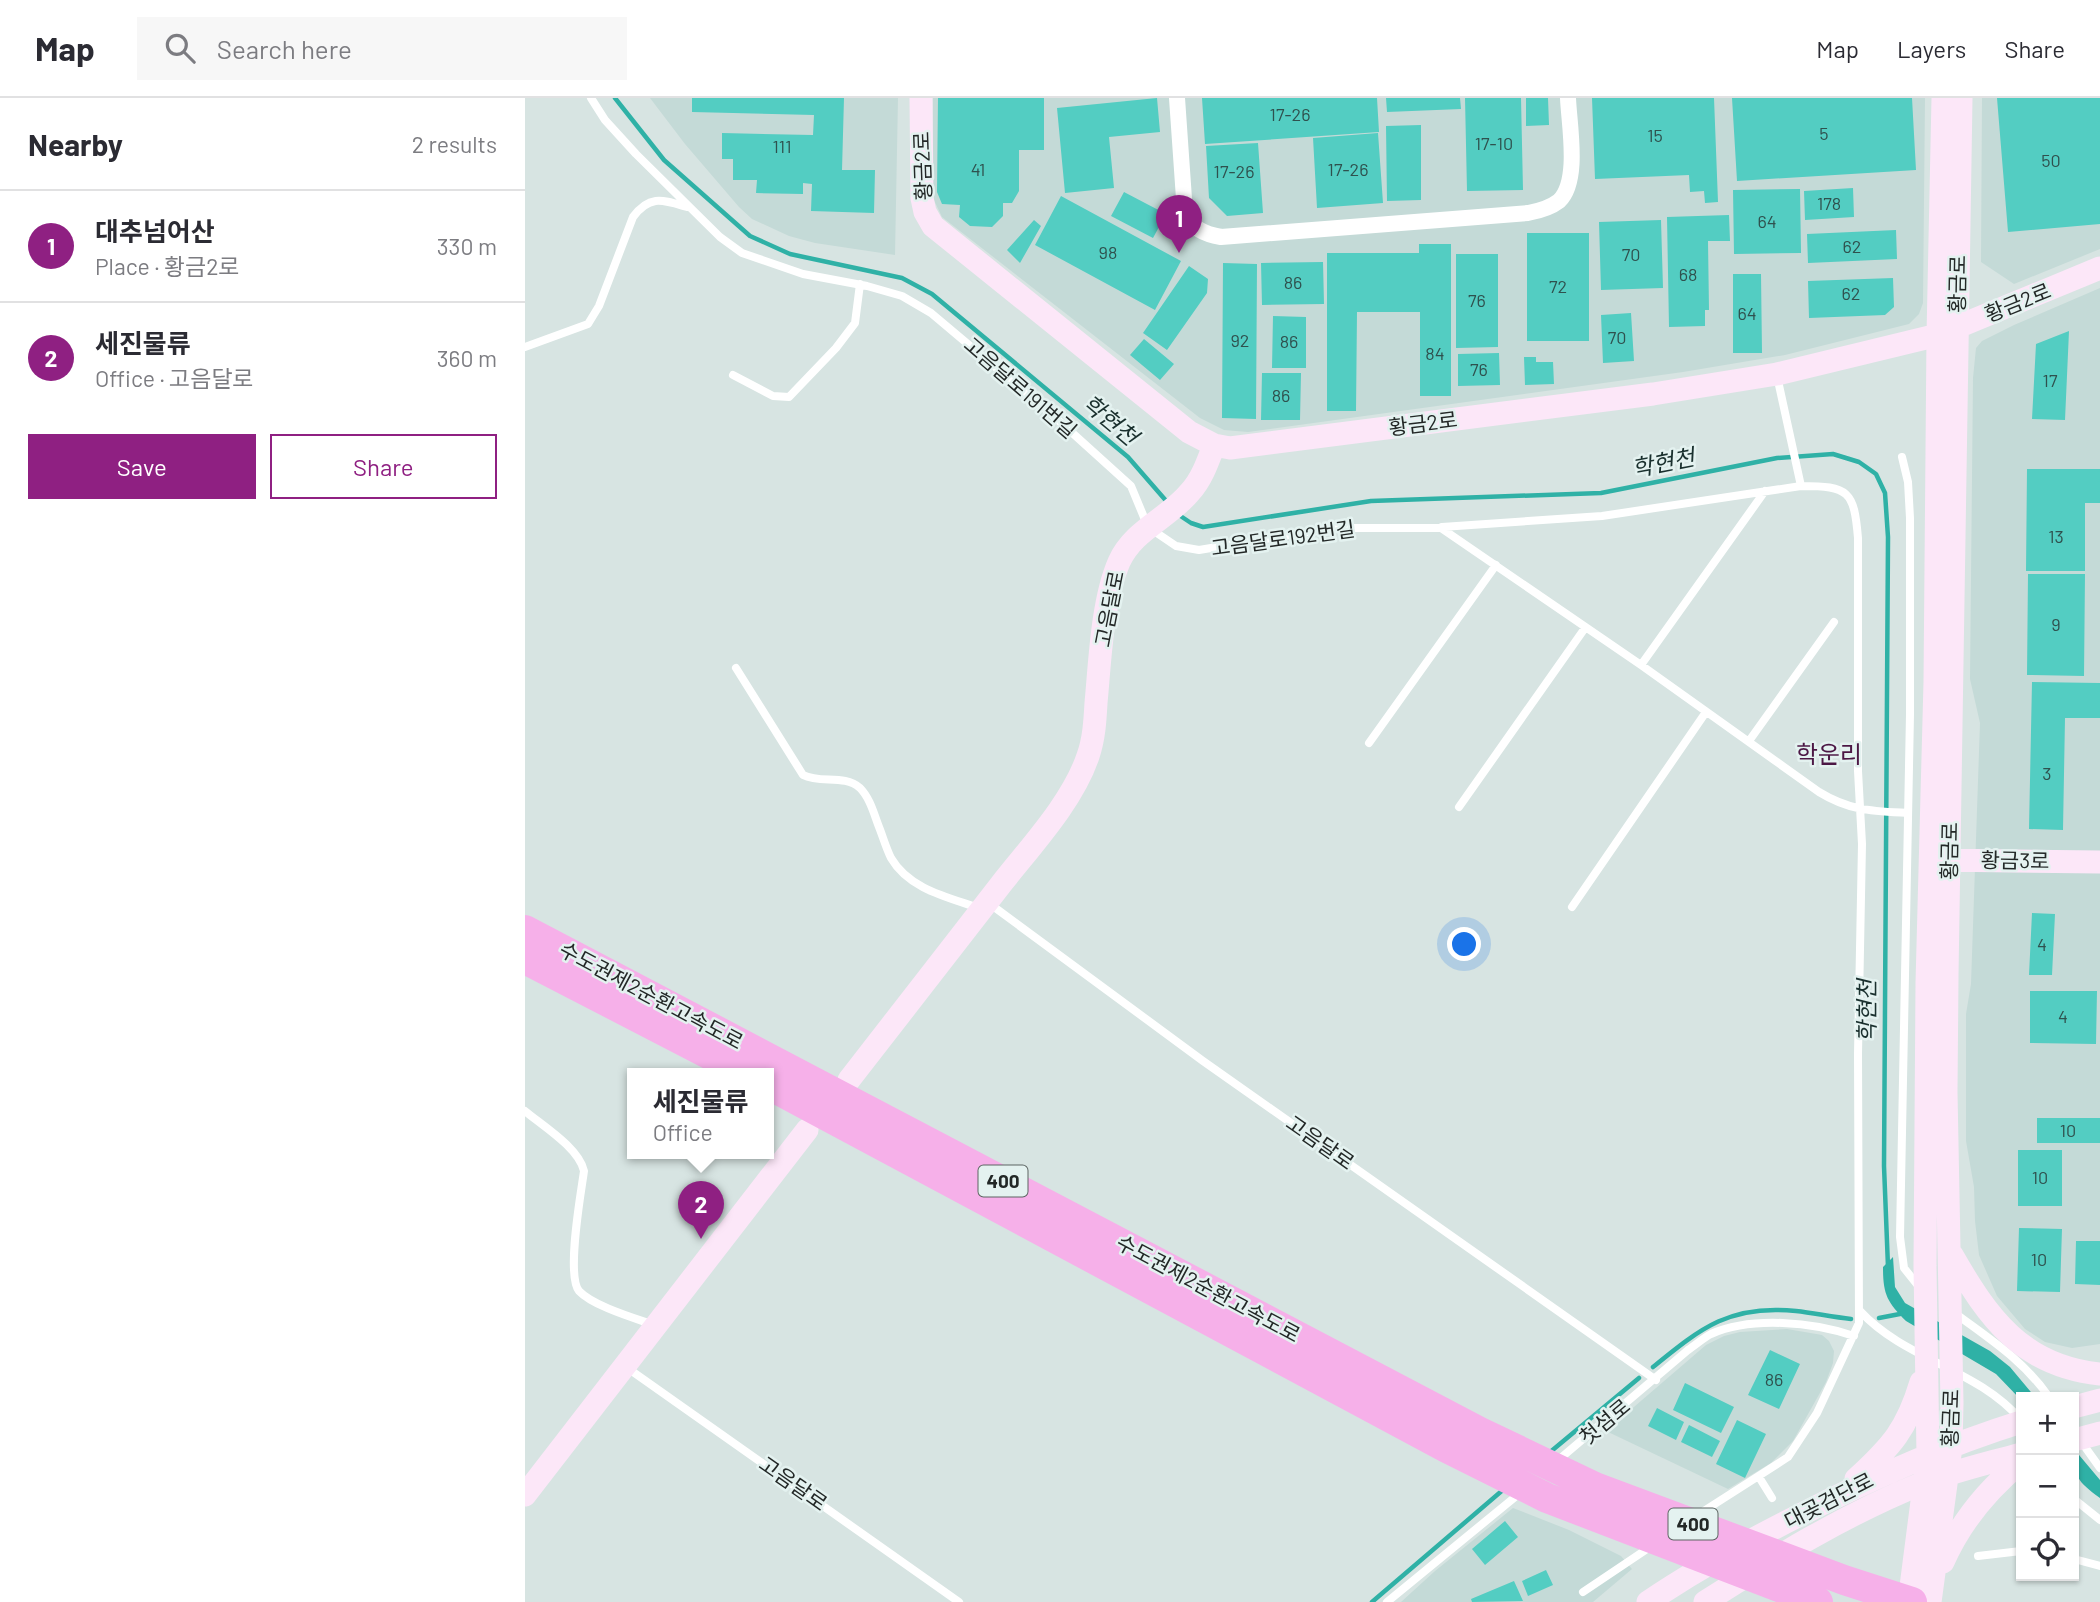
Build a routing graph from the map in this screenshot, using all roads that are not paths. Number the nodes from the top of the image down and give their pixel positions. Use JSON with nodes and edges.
{"nodes":[{"id":1,"x":591,"y":98,"type":"edge"},
{"id":2,"x":921,"y":98,"type":"edge"},
{"id":3,"x":1177,"y":98,"type":"edge"},
{"id":4,"x":1568,"y":98,"type":"edge"},
{"id":5,"x":1943,"y":98,"type":"edge"},
{"id":6,"x":1961,"y":98,"type":"edge"},
{"id":7,"x":689,"y":207,"type":"junction"},
{"id":8,"x":2100,"y":268,"type":"edge"},
{"id":9,"x":860,"y":284,"type":"junction"},
{"id":10,"x":1948,"y":331,"type":"junction"},
{"id":11,"x":525,"y":347,"type":"edge"},
{"id":12,"x":1777,"y":374,"type":"junction"},
{"id":13,"x":733,"y":375,"type":"dead end"},
{"id":14,"x":1214,"y":445,"type":"junction"},
{"id":15,"x":1902,"y":457,"type":"dead end"},
{"id":16,"x":1801,"y":486,"type":"junction"},
{"id":17,"x":1765,"y":491,"type":"junction"},
{"id":18,"x":1153,"y":523,"type":"junction"},
{"id":19,"x":1441,"y":527,"type":"junction"},
{"id":20,"x":1496,"y":565,"type":"junction"},
{"id":21,"x":1834,"y":622,"type":"dead end"},
{"id":22,"x":1585,"y":628,"type":"junction"},
{"id":23,"x":1641,"y":665,"type":"junction"},
{"id":24,"x":736,"y":668,"type":"dead end"},
{"id":25,"x":1706,"y":712,"type":"junction"},
{"id":26,"x":1749,"y":741,"type":"junction"},
{"id":27,"x":1369,"y":743,"type":"dead end"},
{"id":28,"x":1459,"y":807,"type":"dead end"},
{"id":29,"x":1864,"y":811,"type":"junction"},
{"id":30,"x":1904,"y":813,"type":"junction"},
{"id":31,"x":1940,"y":860,"type":"junction"},
{"id":32,"x":2100,"y":863,"type":"edge"},
{"id":33,"x":985,"y":906,"type":"junction"},
{"id":34,"x":1572,"y":907,"type":"dead end"},
{"id":35,"x":525,"y":930,"type":"edge"},
{"id":36,"x":525,"y":959,"type":"edge"},
{"id":37,"x":735,"y":1068,"type":"edge"},
{"id":38,"x":849,"y":1080,"type":"dead end"},
{"id":39,"x":774,"y":1088,"type":"edge"},
{"id":40,"x":525,"y":1111,"type":"edge"},
{"id":41,"x":807,"y":1130,"type":"dead end"},
{"id":42,"x":1949,"y":1250,"type":"junction"},
{"id":43,"x":1860,"y":1311,"type":"junction"},
{"id":44,"x":657,"y":1326,"type":"junction"},
{"id":45,"x":1854,"y":1336,"type":"junction"},
{"id":46,"x":626,"y":1367,"type":"junction"},
{"id":47,"x":2100,"y":1374,"type":"edge"},
{"id":48,"x":1655,"y":1380,"type":"junction"},
{"id":49,"x":1922,"y":1391,"type":"junction"},
{"id":50,"x":2045,"y":1392,"type":"edge"},
{"id":51,"x":2100,"y":1400,"type":"edge"},
{"id":52,"x":2079,"y":1406,"type":"edge"},
{"id":53,"x":2016,"y":1416,"type":"edge"},
{"id":54,"x":2016,"y":1423,"type":"edge"},
{"id":55,"x":2084,"y":1435,"type":"edge"},
{"id":56,"x":1951,"y":1447,"type":"junction"},
{"id":57,"x":1928,"y":1455,"type":"junction"},
{"id":58,"x":2016,"y":1460,"type":"edge"},
{"id":59,"x":2016,"y":1463,"type":"edge"},
{"id":60,"x":2100,"y":1468,"type":"edge"},
{"id":61,"x":1547,"y":1470,"type":"dead end"},
{"id":62,"x":1947,"y":1475,"type":"junction"},
{"id":63,"x":1759,"y":1477,"type":"junction"},
{"id":64,"x":1537,"y":1479,"type":"dead end"},
{"id":65,"x":1925,"y":1483,"type":"junction"},
{"id":66,"x":525,"y":1495,"type":"edge"},
{"id":67,"x":1838,"y":1496,"type":"junction"},
{"id":68,"x":1772,"y":1498,"type":"dead end"},
{"id":69,"x":2079,"y":1503,"type":"edge"},
{"id":70,"x":2100,"y":1520,"type":"edge"},
{"id":71,"x":2016,"y":1552,"type":"edge"},
{"id":72,"x":1977,"y":1556,"type":"dead end"},
{"id":73,"x":2079,"y":1560,"type":"edge"},
{"id":74,"x":2100,"y":1566,"type":"edge"},
{"id":75,"x":1817,"y":1571,"type":"dead end"},
{"id":76,"x":1583,"y":1592,"type":"dead end"},
{"id":77,"x":1914,"y":1596,"type":"edge"},
{"id":78,"x":959,"y":1602,"type":"edge"},
{"id":79,"x":1387,"y":1602,"type":"edge"},
{"id":80,"x":1648,"y":1602,"type":"edge"},
{"id":81,"x":1705,"y":1602,"type":"edge"},
{"id":82,"x":1818,"y":1602,"type":"edge"}],
"edges":[{"from":1,"to":7,"type":"lane","name":"고음달로191번길"},
{"from":2,"to":14,"type":"street","name":"황금2로"},
{"from":3,"to":4,"type":"street"},
{"from":5,"to":10,"type":"street","name":"황금로"},
{"from":6,"to":10,"type":"street","name":"황금로"},
{"from":7,"to":9,"type":"lane","name":"고음달로191번길"},
{"from":7,"to":11,"type":"lane"},
{"from":8,"to":10,"type":"street","name":"황금2로"},
{"from":9,"to":13,"type":"lane"},
{"from":9,"to":18,"type":"lane","name":"고음달로191번길"},
{"from":10,"to":12,"type":"street","name":"황금2로"},
{"from":10,"to":31,"type":"street","name":"황금로"},
{"from":12,"to":14,"type":"street","name":"황금2로"},
{"from":12,"to":16,"type":"lane"},
{"from":14,"to":18,"type":"street","name":"고음달로"},
{"from":15,"to":30,"type":"lane"},
{"from":16,"to":17,"type":"lane","name":"고음달로192번길"},
{"from":16,"to":29,"type":"lane","name":"고음달로192번길"},
{"from":17,"to":19,"type":"lane","name":"고음달로192번길"},
{"from":17,"to":23,"type":"lane"},
{"from":18,"to":19,"type":"lane","name":"고음달로192번길"},
{"from":18,"to":33,"type":"street","name":"고음달로"},
{"from":19,"to":20,"type":"lane"},
{"from":20,"to":22,"type":"lane"},
{"from":20,"to":27,"type":"lane"},
{"from":21,"to":26,"type":"lane"},
{"from":22,"to":23,"type":"lane"},
{"from":22,"to":28,"type":"lane"},
{"from":23,"to":25,"type":"lane"},
{"from":24,"to":33,"type":"lane","name":"고음달로"},
{"from":25,"to":26,"type":"lane"},
{"from":25,"to":34,"type":"lane"},
{"from":26,"to":29,"type":"lane"},
{"from":29,"to":30,"type":"lane"},
{"from":29,"to":43,"type":"lane","name":"고음달로192번길"},
{"from":30,"to":50,"type":"lane"},
{"from":31,"to":32,"type":"street","name":"황금3로"},
{"from":31,"to":42,"type":"street","name":"황금로"},
{"from":31,"to":49,"type":"street","name":"황금로"},
{"from":33,"to":38,"type":"street","name":"고음달로"},
{"from":33,"to":48,"type":"lane","name":"고음달로"},
{"from":35,"to":77,"type":"highway","name":"수도권제2순환고속도로","number":"400"},
{"from":36,"to":37,"type":"highway","name":"수도권제2순환고속도로"},
{"from":39,"to":82,"type":"highway","name":"수도권제2순환고속도로","number":"400"},
{"from":40,"to":44,"type":"lane"},
{"from":41,"to":44,"type":"street"},
{"from":42,"to":47,"type":"street"},
{"from":42,"to":56,"type":"street","name":"황금로"},
{"from":43,"to":45,"type":"lane","name":"고음달로192번길"},
{"from":43,"to":53,"type":"lane"},
{"from":44,"to":46,"type":"street"},
{"from":45,"to":48,"type":"lane","name":"첫섬로"},
{"from":45,"to":63,"type":"lane","name":"고음달로192번길"},
{"from":46,"to":66,"type":"street"},
{"from":46,"to":78,"type":"lane","name":"고음달로"},
{"from":48,"to":61,"type":"lane","name":"첫섬로"},
{"from":49,"to":57,"type":"street","name":"황금로"},
{"from":49,"to":67,"type":"street"},
{"from":51,"to":52,"type":"street"},
{"from":54,"to":56,"type":"street","name":"대곶검단로"},
{"from":55,"to":60,"type":"lane"},
{"from":56,"to":57,"type":"street","name":"대곶검단로"},
{"from":56,"to":62,"type":"street","name":"황금로"},
{"from":57,"to":65,"type":"street","name":"황금로"},
{"from":57,"to":67,"type":"street","name":"대곶검단로"},
{"from":58,"to":62,"type":"street","name":"대곶검단로"},
{"from":59,"to":77,"type":"street"},
{"from":62,"to":65,"type":"street","name":"대곶검단로"},
{"from":62,"to":77,"type":"street","name":"황금로"},
{"from":63,"to":68,"type":"lane"},
{"from":63,"to":76,"type":"lane","name":"고음달로192번길"},
{"from":64,"to":79,"type":"lane"},
{"from":65,"to":77,"type":"street","name":"황금로"},
{"from":65,"to":81,"type":"street","name":"대곶검단로"},
{"from":67,"to":80,"type":"street","name":"대곶검단로"},
{"from":69,"to":70,"type":"lane"},
{"from":71,"to":72,"type":"lane"},
{"from":73,"to":74,"type":"lane"},
{"from":75,"to":77,"type":"lane"}]}
